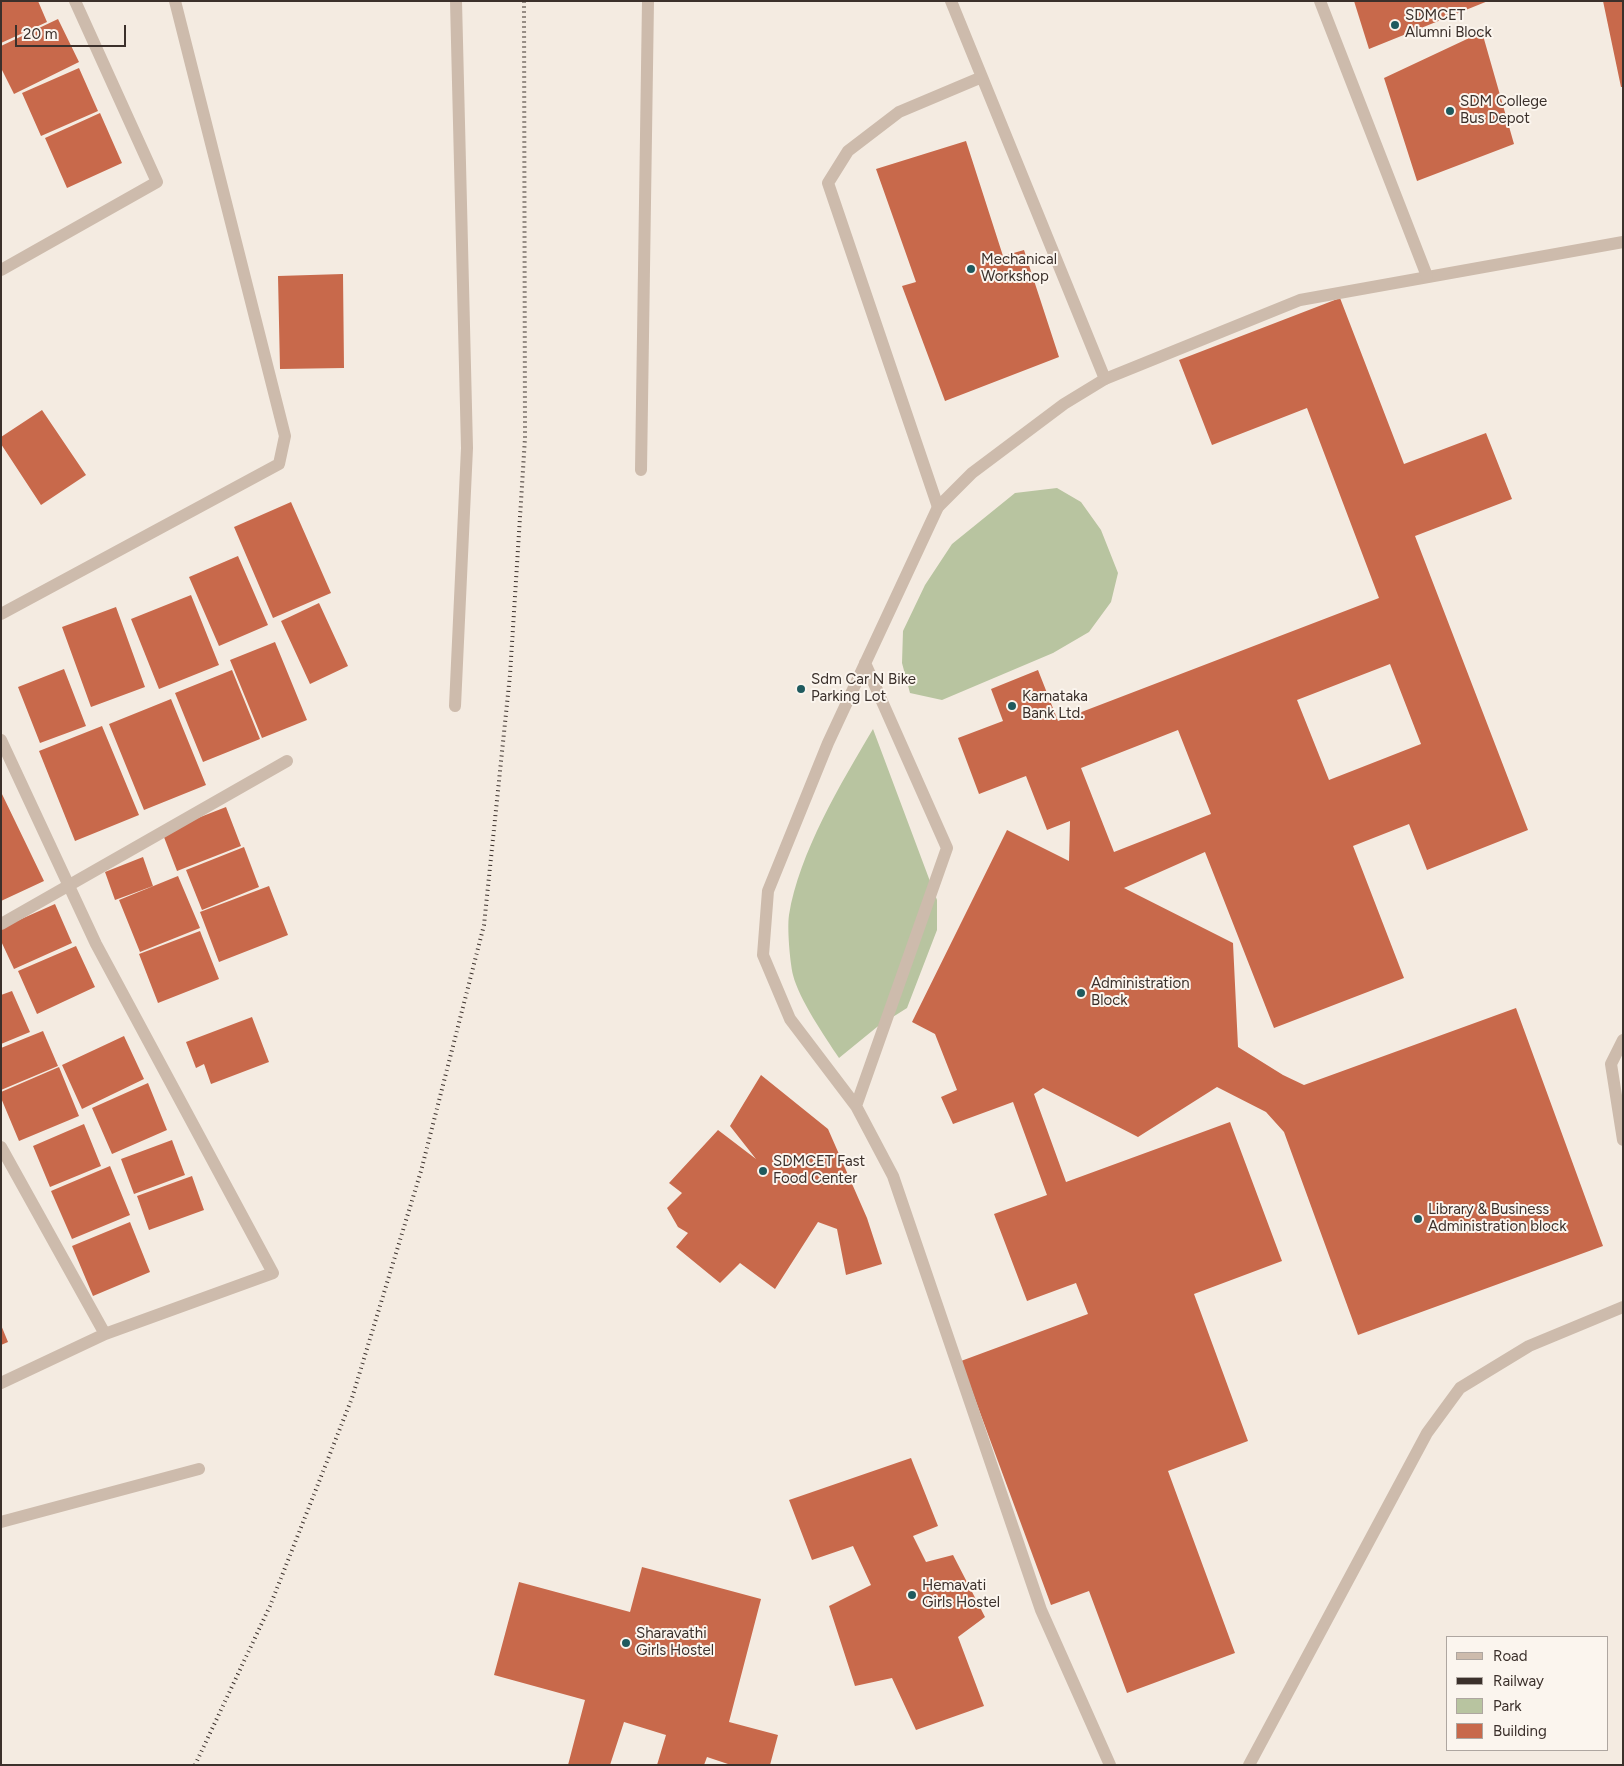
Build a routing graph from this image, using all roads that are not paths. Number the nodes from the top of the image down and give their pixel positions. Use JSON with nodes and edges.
{"nodes":[{"id":1,"x":76,"y":1,"type":"edge"},
{"id":2,"x":175,"y":1,"type":"edge"},
{"id":3,"x":456,"y":1,"type":"edge"},
{"id":4,"x":648,"y":1,"type":"edge"},
{"id":5,"x":951,"y":1,"type":"edge"},
{"id":6,"x":1320,"y":1,"type":"edge"},
{"id":7,"x":982,"y":77,"type":"junction"},
{"id":8,"x":1623,"y":242,"type":"edge"},
{"id":9,"x":1,"y":270,"type":"edge"},
{"id":10,"x":1427,"y":276,"type":"junction"},
{"id":11,"x":1105,"y":378,"type":"junction"},
{"id":12,"x":641,"y":470,"type":"dead end"},
{"id":13,"x":938,"y":507,"type":"junction"},
{"id":14,"x":1,"y":614,"type":"edge"},
{"id":15,"x":865,"y":663,"type":"junction"},
{"id":16,"x":455,"y":706,"type":"dead end"},
{"id":17,"x":1,"y":740,"type":"edge"},
{"id":18,"x":288,"y":761,"type":"dead end"},
{"id":19,"x":69,"y":886,"type":"junction"},
{"id":20,"x":1,"y":924,"type":"edge"},
{"id":21,"x":1623,"y":1040,"type":"edge"},
{"id":22,"x":856,"y":1106,"type":"junction"},
{"id":23,"x":1623,"y":1140,"type":"edge"},
{"id":24,"x":1,"y":1147,"type":"edge"},
{"id":25,"x":1623,"y":1307,"type":"edge"},
{"id":26,"x":105,"y":1334,"type":"junction"},
{"id":27,"x":1,"y":1383,"type":"edge"},
{"id":28,"x":200,"y":1469,"type":"dead end"},
{"id":29,"x":1,"y":1522,"type":"edge"},
{"id":30,"x":1110,"y":1765,"type":"edge"},
{"id":31,"x":1249,"y":1765,"type":"edge"}],
"edges":[{"from":1,"to":9,"type":"street"},
{"from":2,"to":14,"type":"street"},
{"from":3,"to":16,"type":"street"},
{"from":4,"to":12,"type":"street"},
{"from":5,"to":7,"type":"street"},
{"from":6,"to":10,"type":"street"},
{"from":7,"to":11,"type":"street"},
{"from":7,"to":13,"type":"street"},
{"from":8,"to":10,"type":"street"},
{"from":10,"to":11,"type":"street"},
{"from":11,"to":13,"type":"street"},
{"from":13,"to":15,"type":"street"},
{"from":15,"to":22,"type":"street"},
{"from":15,"to":22,"type":"street"},
{"from":17,"to":19,"type":"street"},
{"from":18,"to":19,"type":"street"},
{"from":19,"to":20,"type":"street"},
{"from":19,"to":26,"type":"street"},
{"from":21,"to":23,"type":"street"},
{"from":22,"to":30,"type":"street"},
{"from":24,"to":26,"type":"street"},
{"from":25,"to":31,"type":"street"},
{"from":26,"to":27,"type":"street"},
{"from":28,"to":29,"type":"street"}]}
